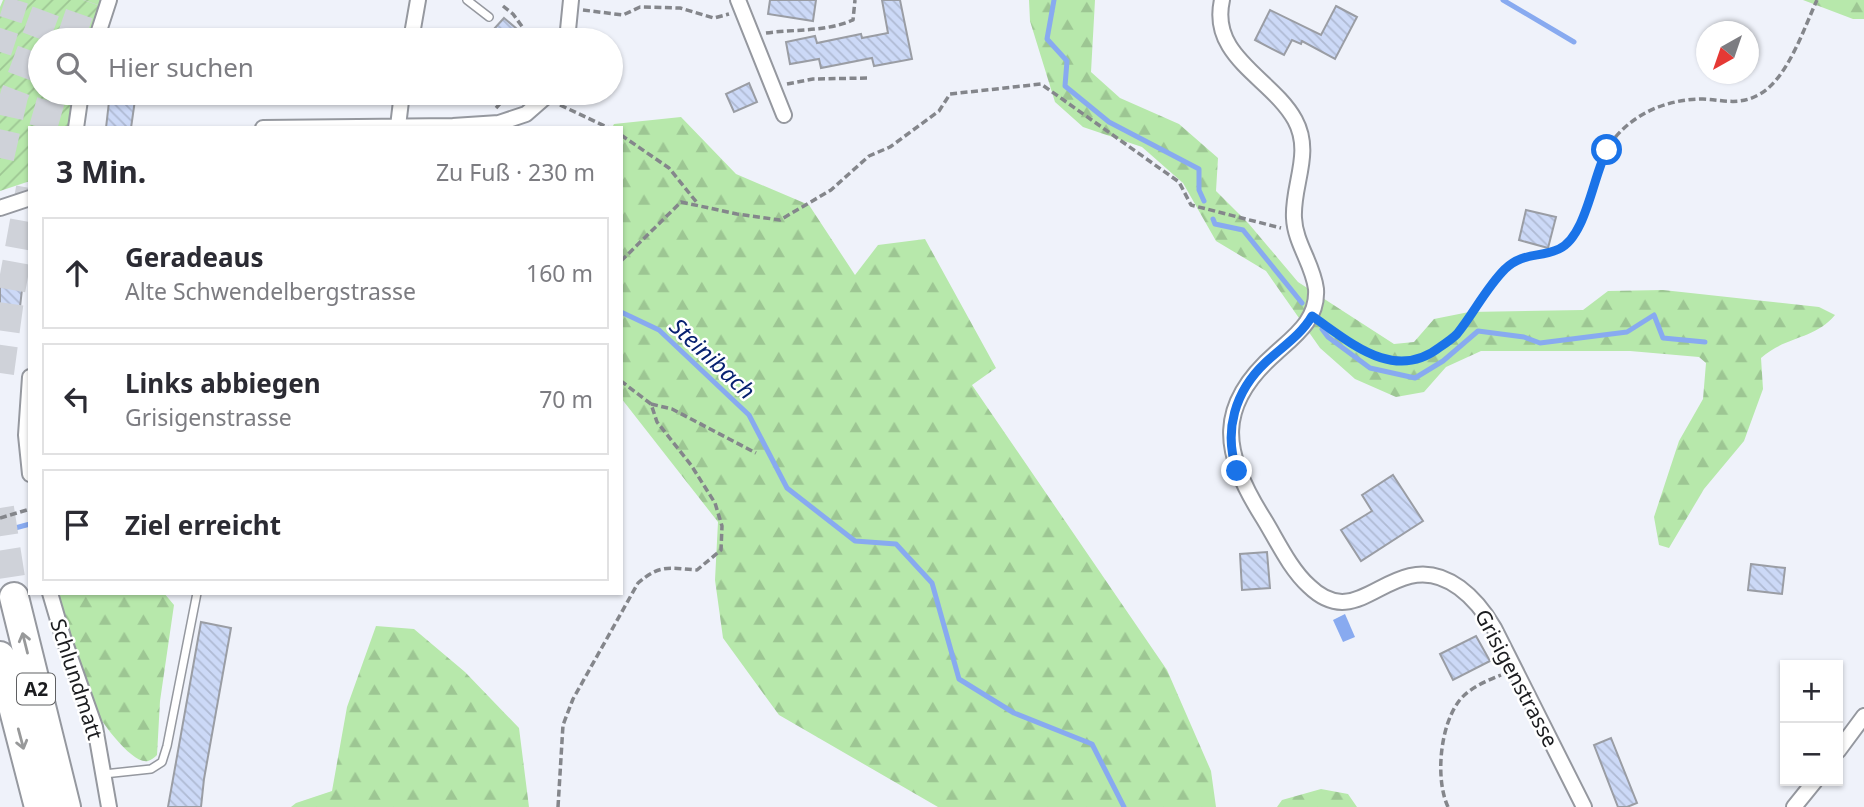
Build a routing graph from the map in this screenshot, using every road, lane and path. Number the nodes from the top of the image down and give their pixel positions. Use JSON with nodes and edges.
{"nodes":[{"id":1,"x":109,"y":0,"type":"edge"},
{"id":2,"x":418,"y":0,"type":"edge"},
{"id":3,"x":467,"y":0,"type":"edge"},
{"id":4,"x":738,"y":0,"type":"edge"},
{"id":5,"x":855,"y":0,"type":"edge"},
{"id":6,"x":1222,"y":0,"type":"edge"},
{"id":7,"x":1817,"y":0,"type":"edge"},
{"id":8,"x":571,"y":5,"type":"edge"},
{"id":9,"x":503,"y":6,"type":"dead end"},
{"id":10,"x":489,"y":17,"type":"dead end"},
{"id":11,"x":714,"y":18,"type":"dead end"},
{"id":12,"x":100,"y":28,"type":"edge"},
{"id":13,"x":413,"y":28,"type":"edge"},
{"id":14,"x":523,"y":28,"type":"edge"},
{"id":15,"x":568,"y":28,"type":"edge"},
{"id":16,"x":751,"y":36,"type":"junction"},
{"id":17,"x":870,"y":78,"type":"dead end"},
{"id":18,"x":771,"y":88,"type":"junction"},
{"id":19,"x":79,"y":105,"type":"edge"},
{"id":20,"x":400,"y":105,"type":"edge"},
{"id":21,"x":498,"y":105,"type":"edge"},
{"id":22,"x":537,"y":105,"type":"edge"},
{"id":23,"x":565,"y":105,"type":"edge"},
{"id":24,"x":495,"y":113,"type":"dead end"},
{"id":25,"x":784,"y":115,"type":"dead end"},
{"id":26,"x":76,"y":126,"type":"edge"},
{"id":27,"x":398,"y":126,"type":"joint"},
{"id":28,"x":604,"y":126,"type":"edge"},
{"id":29,"x":623,"y":136,"type":"edge"},
{"id":30,"x":28,"y":199,"type":"edge"},
{"id":31,"x":699,"y":206,"type":"junction"},
{"id":32,"x":0,"y":208,"type":"edge"},
{"id":33,"x":1296,"y":233,"type":"junction"},
{"id":34,"x":623,"y":259,"type":"edge"},
{"id":35,"x":1312,"y":316,"type":"junction"},
{"id":36,"x":623,"y":383,"type":"edge"},
{"id":37,"x":651,"y":404,"type":"junction"},
{"id":38,"x":28,"y":406,"type":"edge"},
{"id":39,"x":756,"y":453,"type":"dead end"},
{"id":40,"x":28,"y":454,"type":"edge"},
{"id":41,"x":28,"y":510,"type":"edge"},
{"id":42,"x":0,"y":518,"type":"edge"},
{"id":43,"x":51,"y":595,"type":"edge"},
{"id":44,"x":197,"y":595,"type":"edge"},
{"id":45,"x":14,"y":597,"type":"tunnel mouth"},
{"id":46,"x":0,"y":656,"type":"edge"},
{"id":47,"x":1516,"y":669,"type":"junction"},
{"id":48,"x":1864,"y":716,"type":"edge"},
{"id":49,"x":1843,"y":744,"type":"edge"},
{"id":50,"x":103,"y":774,"type":"junction"},
{"id":51,"x":1811,"y":786,"type":"edge"},
{"id":52,"x":39,"y":807,"type":"edge"},
{"id":53,"x":66,"y":807,"type":"edge"},
{"id":54,"x":109,"y":807,"type":"edge"},
{"id":55,"x":558,"y":807,"type":"edge"},
{"id":56,"x":1448,"y":807,"type":"edge"},
{"id":57,"x":1584,"y":807,"type":"edge"},
{"id":58,"x":1794,"y":807,"type":"edge"}],
"edges":[{"from":1,"to":12,"type":"street"},
{"from":2,"to":13,"type":"street"},
{"from":3,"to":10,"type":"lane"},
{"from":4,"to":16,"type":"street"},
{"from":5,"to":16,"type":"path"},
{"from":6,"to":33,"type":"street"},
{"from":7,"to":35,"type":"path"},
{"from":8,"to":11,"type":"path"},
{"from":8,"to":15,"type":"street"},
{"from":9,"to":14,"type":"path"},
{"from":16,"to":18,"type":"street"},
{"from":17,"to":18,"type":"path"},
{"from":18,"to":25,"type":"street"},
{"from":19,"to":26,"type":"street"},
{"from":20,"to":27,"type":"street"},
{"from":21,"to":24,"type":"path"},
{"from":22,"to":27,"type":"street"},
{"from":23,"to":28,"type":"path"},
{"from":29,"to":31,"type":"path"},
{"from":30,"to":32,"type":"street"},
{"from":31,"to":33,"type":"path"},
{"from":31,"to":34,"type":"path"},
{"from":33,"to":35,"type":"street"},
{"from":35,"to":47,"type":"street","name":"Grisigenstrasse"},
{"from":36,"to":37,"type":"path"},
{"from":37,"to":39,"type":"path"},
{"from":37,"to":55,"type":"path"},
{"from":38,"to":40,"type":"street"},
{"from":41,"to":42,"type":"path"},
{"from":43,"to":50,"type":"street","name":"Schlundmatt"},
{"from":44,"to":50,"type":"lane"},
{"from":53,"to":45,"type":"highway","number":"A2","one_way":true},
{"from":46,"to":52,"type":"highway","number":"A2","one_way":true},
{"from":47,"to":56,"type":"path"},
{"from":47,"to":57,"type":"street","name":"Grisigenstrasse"},
{"from":48,"to":49,"type":"street"},
{"from":50,"to":54,"type":"street","name":"Schlundmatt"},
{"from":51,"to":58,"type":"street"}]}
